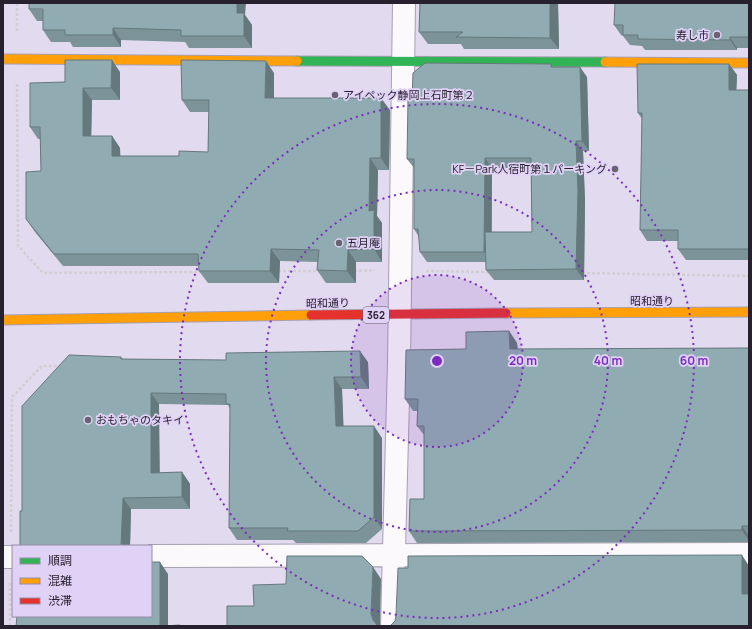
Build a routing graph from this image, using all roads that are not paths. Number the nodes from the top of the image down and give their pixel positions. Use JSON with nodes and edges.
{"nodes":[{"id":1,"x":404,"y":3,"type":"edge"},
{"id":2,"x":3,"y":59,"type":"edge"},
{"id":3,"x":403,"y":62,"type":"junction"},
{"id":4,"x":749,"y":63,"type":"edge"},
{"id":5,"x":749,"y":312,"type":"edge"},
{"id":6,"x":400,"y":314,"type":"junction"},
{"id":7,"x":3,"y":320,"type":"edge"},
{"id":8,"x":749,"y":554,"type":"edge"},
{"id":9,"x":394,"y":555,"type":"junction"},
{"id":10,"x":152,"y":556,"type":"edge"},
{"id":11,"x":392,"y":626,"type":"edge"}],
"edges":[{"from":1,"to":3,"type":"street"},
{"from":2,"to":3,"type":"main road"},
{"from":3,"to":4,"type":"main road"},
{"from":3,"to":6,"type":"street"},
{"from":5,"to":6,"type":"main road","name":"昭和通り","number":"362"},
{"from":6,"to":7,"type":"main road","name":"昭和通り","number":"362"},
{"from":6,"to":9,"type":"street"},
{"from":8,"to":9,"type":"street"},
{"from":9,"to":10,"type":"street"},
{"from":9,"to":11,"type":"street"}]}
